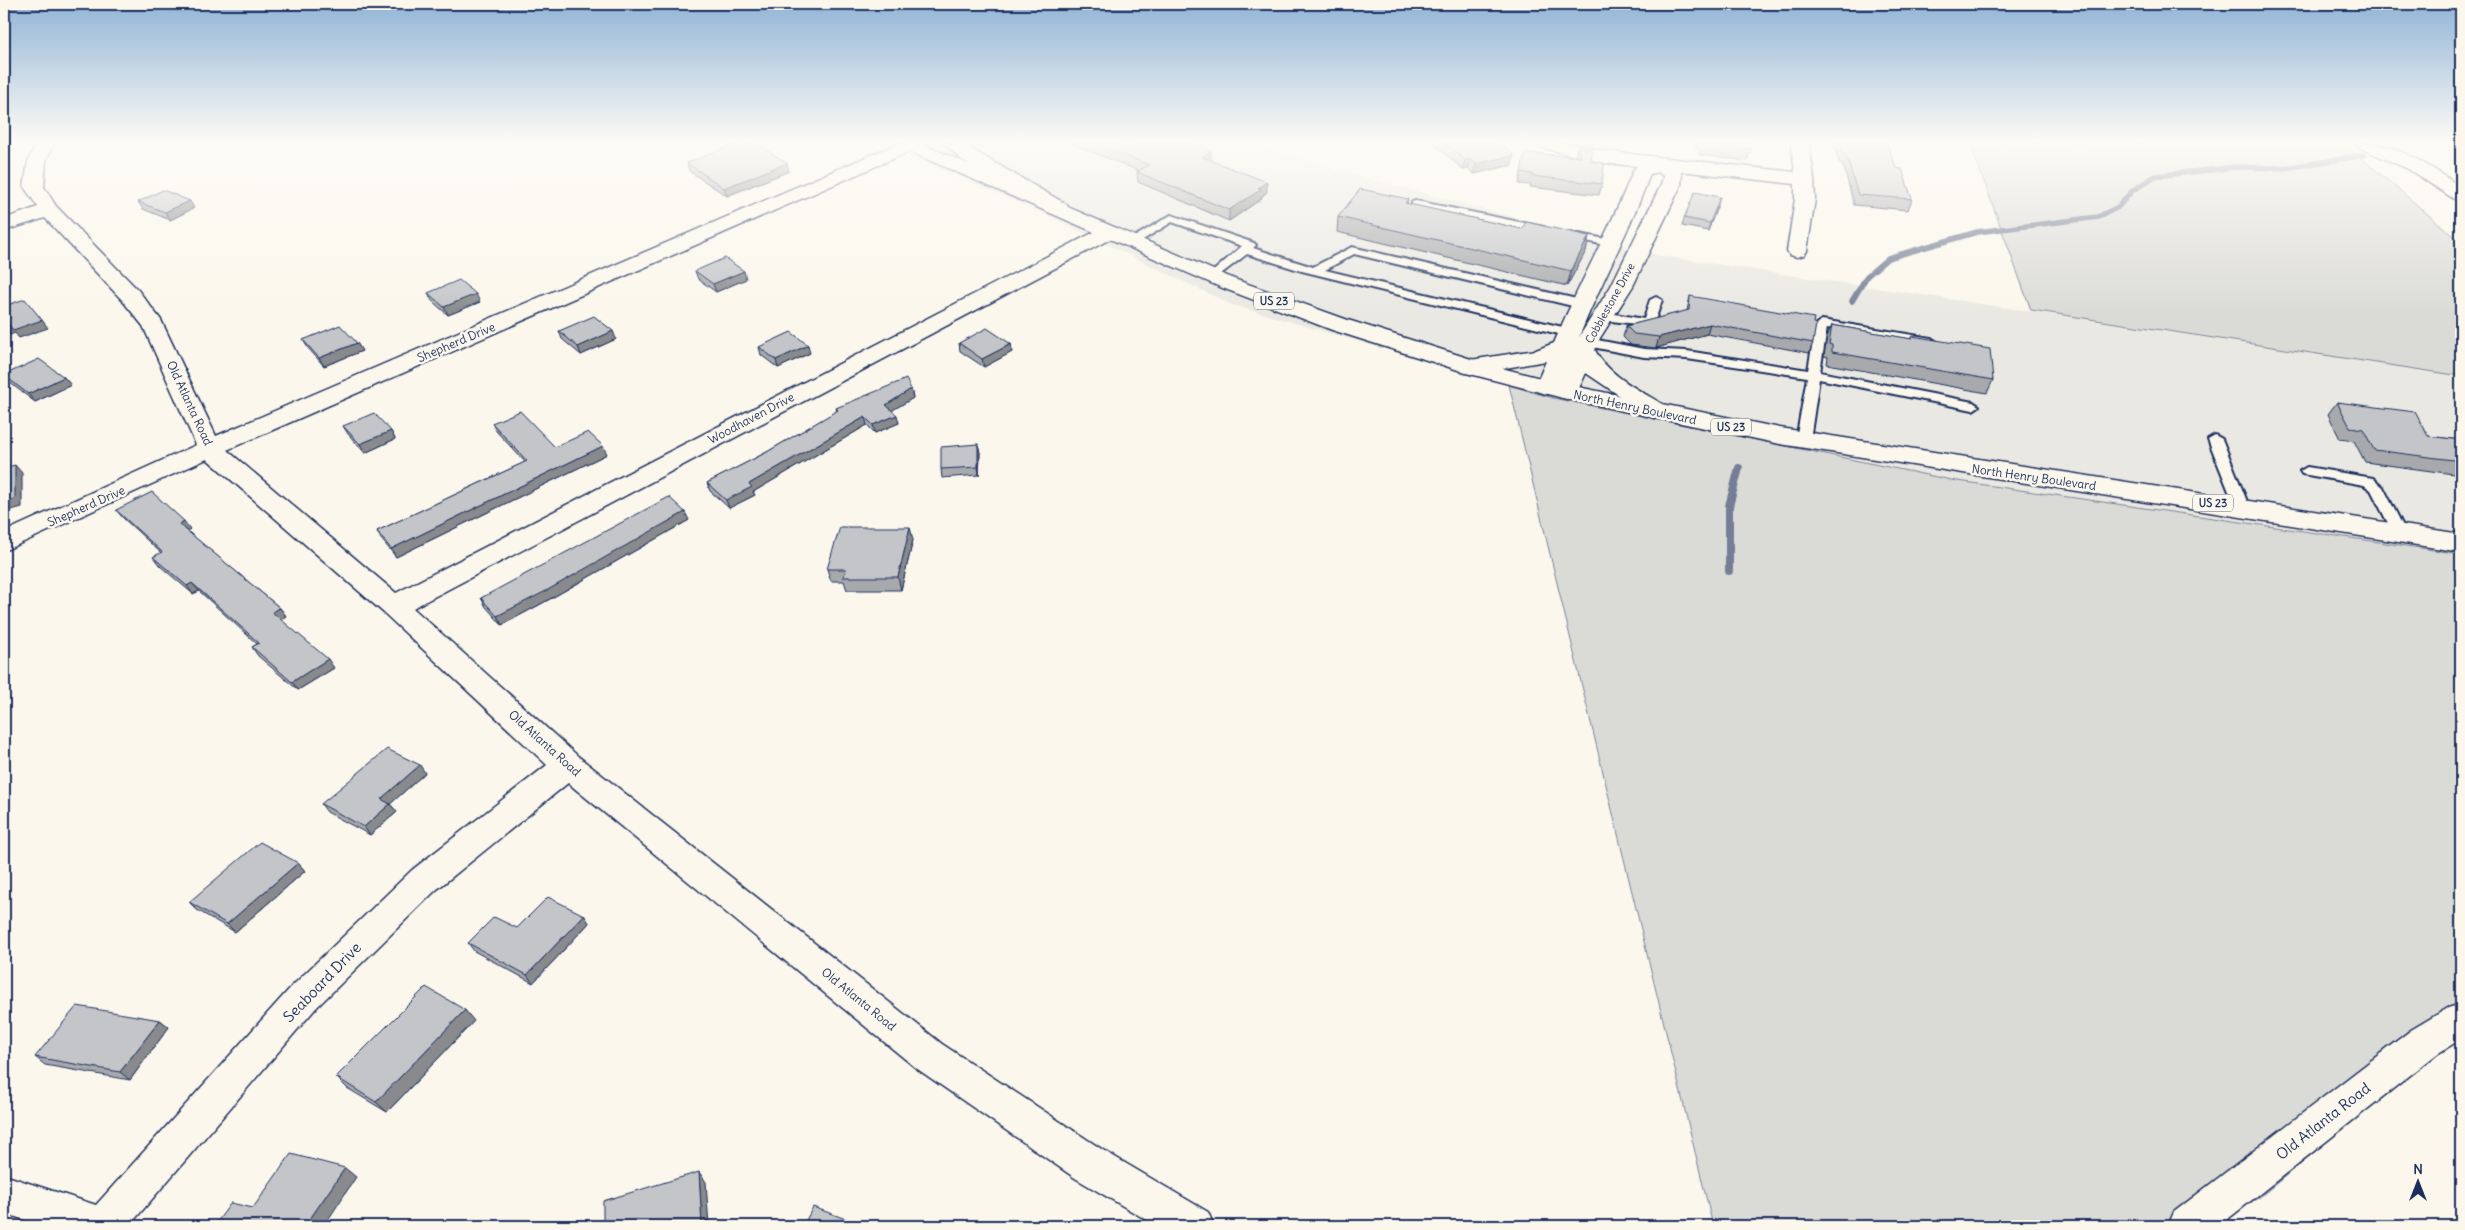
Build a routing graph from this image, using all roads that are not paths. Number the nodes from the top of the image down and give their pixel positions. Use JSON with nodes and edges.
{"nodes":[{"id":1,"x":43,"y":200,"type":"edge"},
{"id":2,"x":778,"y":200,"type":"edge"},
{"id":3,"x":1040,"y":200,"type":"edge"},
{"id":4,"x":1045,"y":200,"type":"edge"},
{"id":5,"x":1631,"y":200,"type":"edge"},
{"id":6,"x":1664,"y":200,"type":"edge"},
{"id":7,"x":1803,"y":200,"type":"edge"},
{"id":8,"x":1416,"y":204,"type":"edge"},
{"id":9,"x":1060,"y":209,"type":"junction"},
{"id":10,"x":49,"y":210,"type":"junction"},
{"id":11,"x":4,"y":225,"type":"edge"},
{"id":12,"x":1109,"y":232,"type":"junction"},
{"id":13,"x":1132,"y":242,"type":"junction"},
{"id":14,"x":1611,"y":243,"type":"junction"},
{"id":15,"x":1244,"y":249,"type":"junction"},
{"id":16,"x":1797,"y":251,"type":"dead end"},
{"id":17,"x":1315,"y":270,"type":"junction"},
{"id":18,"x":1213,"y":277,"type":"junction"},
{"id":19,"x":1656,"y":300,"type":"dead end"},
{"id":20,"x":1581,"y":304,"type":"junction"},
{"id":21,"x":1603,"y":316,"type":"junction"},
{"id":22,"x":1579,"y":342,"type":"junction"},
{"id":23,"x":1944,"y":344,"type":"edge"},
{"id":24,"x":1470,"y":367,"type":"junction"},
{"id":25,"x":1812,"y":374,"type":"junction"},
{"id":26,"x":1557,"y":390,"type":"junction"},
{"id":27,"x":1973,"y":406,"type":"dead end"},
{"id":28,"x":1659,"y":412,"type":"junction"},
{"id":29,"x":1803,"y":440,"type":"junction"},
{"id":30,"x":2215,"y":440,"type":"dead end"},
{"id":31,"x":210,"y":448,"type":"junction"},
{"id":32,"x":2307,"y":471,"type":"dead end"},
{"id":33,"x":2244,"y":509,"type":"junction"},
{"id":34,"x":2400,"y":534,"type":"junction"},
{"id":35,"x":4,"y":542,"type":"edge"},
{"id":36,"x":2461,"y":543,"type":"edge"},
{"id":37,"x":394,"y":606,"type":"junction"},
{"id":38,"x":568,"y":766,"type":"junction"},
{"id":39,"x":2461,"y":1020,"type":"edge"},
{"id":40,"x":4,"y":1194,"type":"edge"},
{"id":41,"x":102,"y":1226,"type":"edge"},
{"id":42,"x":1194,"y":1226,"type":"edge"},
{"id":43,"x":2188,"y":1226,"type":"edge"}],
"edges":[{"from":1,"to":10,"type":"main road","name":"Old Atlanta Road"},
{"from":2,"to":31,"type":"main road","name":"Shepherd Drive"},
{"from":3,"to":9,"type":"main road","name":"North Henry Boulevard","number":"US 23"},
{"from":4,"to":9,"type":"main road"},
{"from":5,"to":14,"type":"main road","name":"Cobblestone Drive"},
{"from":6,"to":21,"type":"main road","name":"Cobblestone Drive"},
{"from":7,"to":16,"type":"main road"},
{"from":8,"to":14,"type":"lane"},
{"from":9,"to":12,"type":"main road","name":"North Henry Boulevard","number":"US 23"},
{"from":10,"to":11,"type":"main road"},
{"from":10,"to":31,"type":"main road","name":"Old Atlanta Road"},
{"from":12,"to":13,"type":"main road","name":"North Henry Boulevard","number":"US 23"},
{"from":12,"to":37,"type":"main road","name":"Woodhaven Drive"},
{"from":13,"to":15,"type":"lane"},
{"from":13,"to":18,"type":"main road","name":"North Henry Boulevard","number":"US 23"},
{"from":14,"to":20,"type":"main road","name":"Cobblestone Drive"},
{"from":15,"to":17,"type":"lane"},
{"from":15,"to":18,"type":"lane"},
{"from":17,"to":20,"type":"lane"},
{"from":17,"to":22,"type":"lane"},
{"from":18,"to":24,"type":"main road","name":"North Henry Boulevard","number":"US 23"},
{"from":19,"to":21,"type":"lane"},
{"from":20,"to":22,"type":"main road","name":"Cobblestone Drive"},
{"from":21,"to":22,"type":"main road","name":"Cobblestone Drive"},
{"from":22,"to":24,"type":"main road"},
{"from":22,"to":25,"type":"lane"},
{"from":22,"to":26,"type":"main road","name":"Cobblestone Drive"},
{"from":22,"to":28,"type":"main road"},
{"from":23,"to":25,"type":"lane"},
{"from":24,"to":26,"type":"main road","name":"North Henry Boulevard","number":"US 23"},
{"from":25,"to":27,"type":"lane"},
{"from":25,"to":29,"type":"lane"},
{"from":26,"to":28,"type":"main road","name":"North Henry Boulevard","number":"US 23"},
{"from":28,"to":29,"type":"main road","name":"North Henry Boulevard","number":"US 23"},
{"from":29,"to":33,"type":"main road","name":"North Henry Boulevard","number":"US 23"},
{"from":30,"to":33,"type":"lane"},
{"from":31,"to":35,"type":"main road","name":"Shepherd Drive"},
{"from":31,"to":37,"type":"main road","name":"Old Atlanta Road"},
{"from":32,"to":34,"type":"lane"},
{"from":33,"to":34,"type":"main road","name":"North Henry Boulevard","number":"US 23"},
{"from":34,"to":36,"type":"main road","name":"North Henry Boulevard","number":"US 23"},
{"from":37,"to":38,"type":"main road","name":"Old Atlanta Road"},
{"from":38,"to":41,"type":"main road","name":"Seaboard Drive"},
{"from":38,"to":42,"type":"main road","name":"Old Atlanta Road"},
{"from":39,"to":43,"type":"main road","name":"Old Atlanta Road"},
{"from":40,"to":41,"type":"main road"}]}
